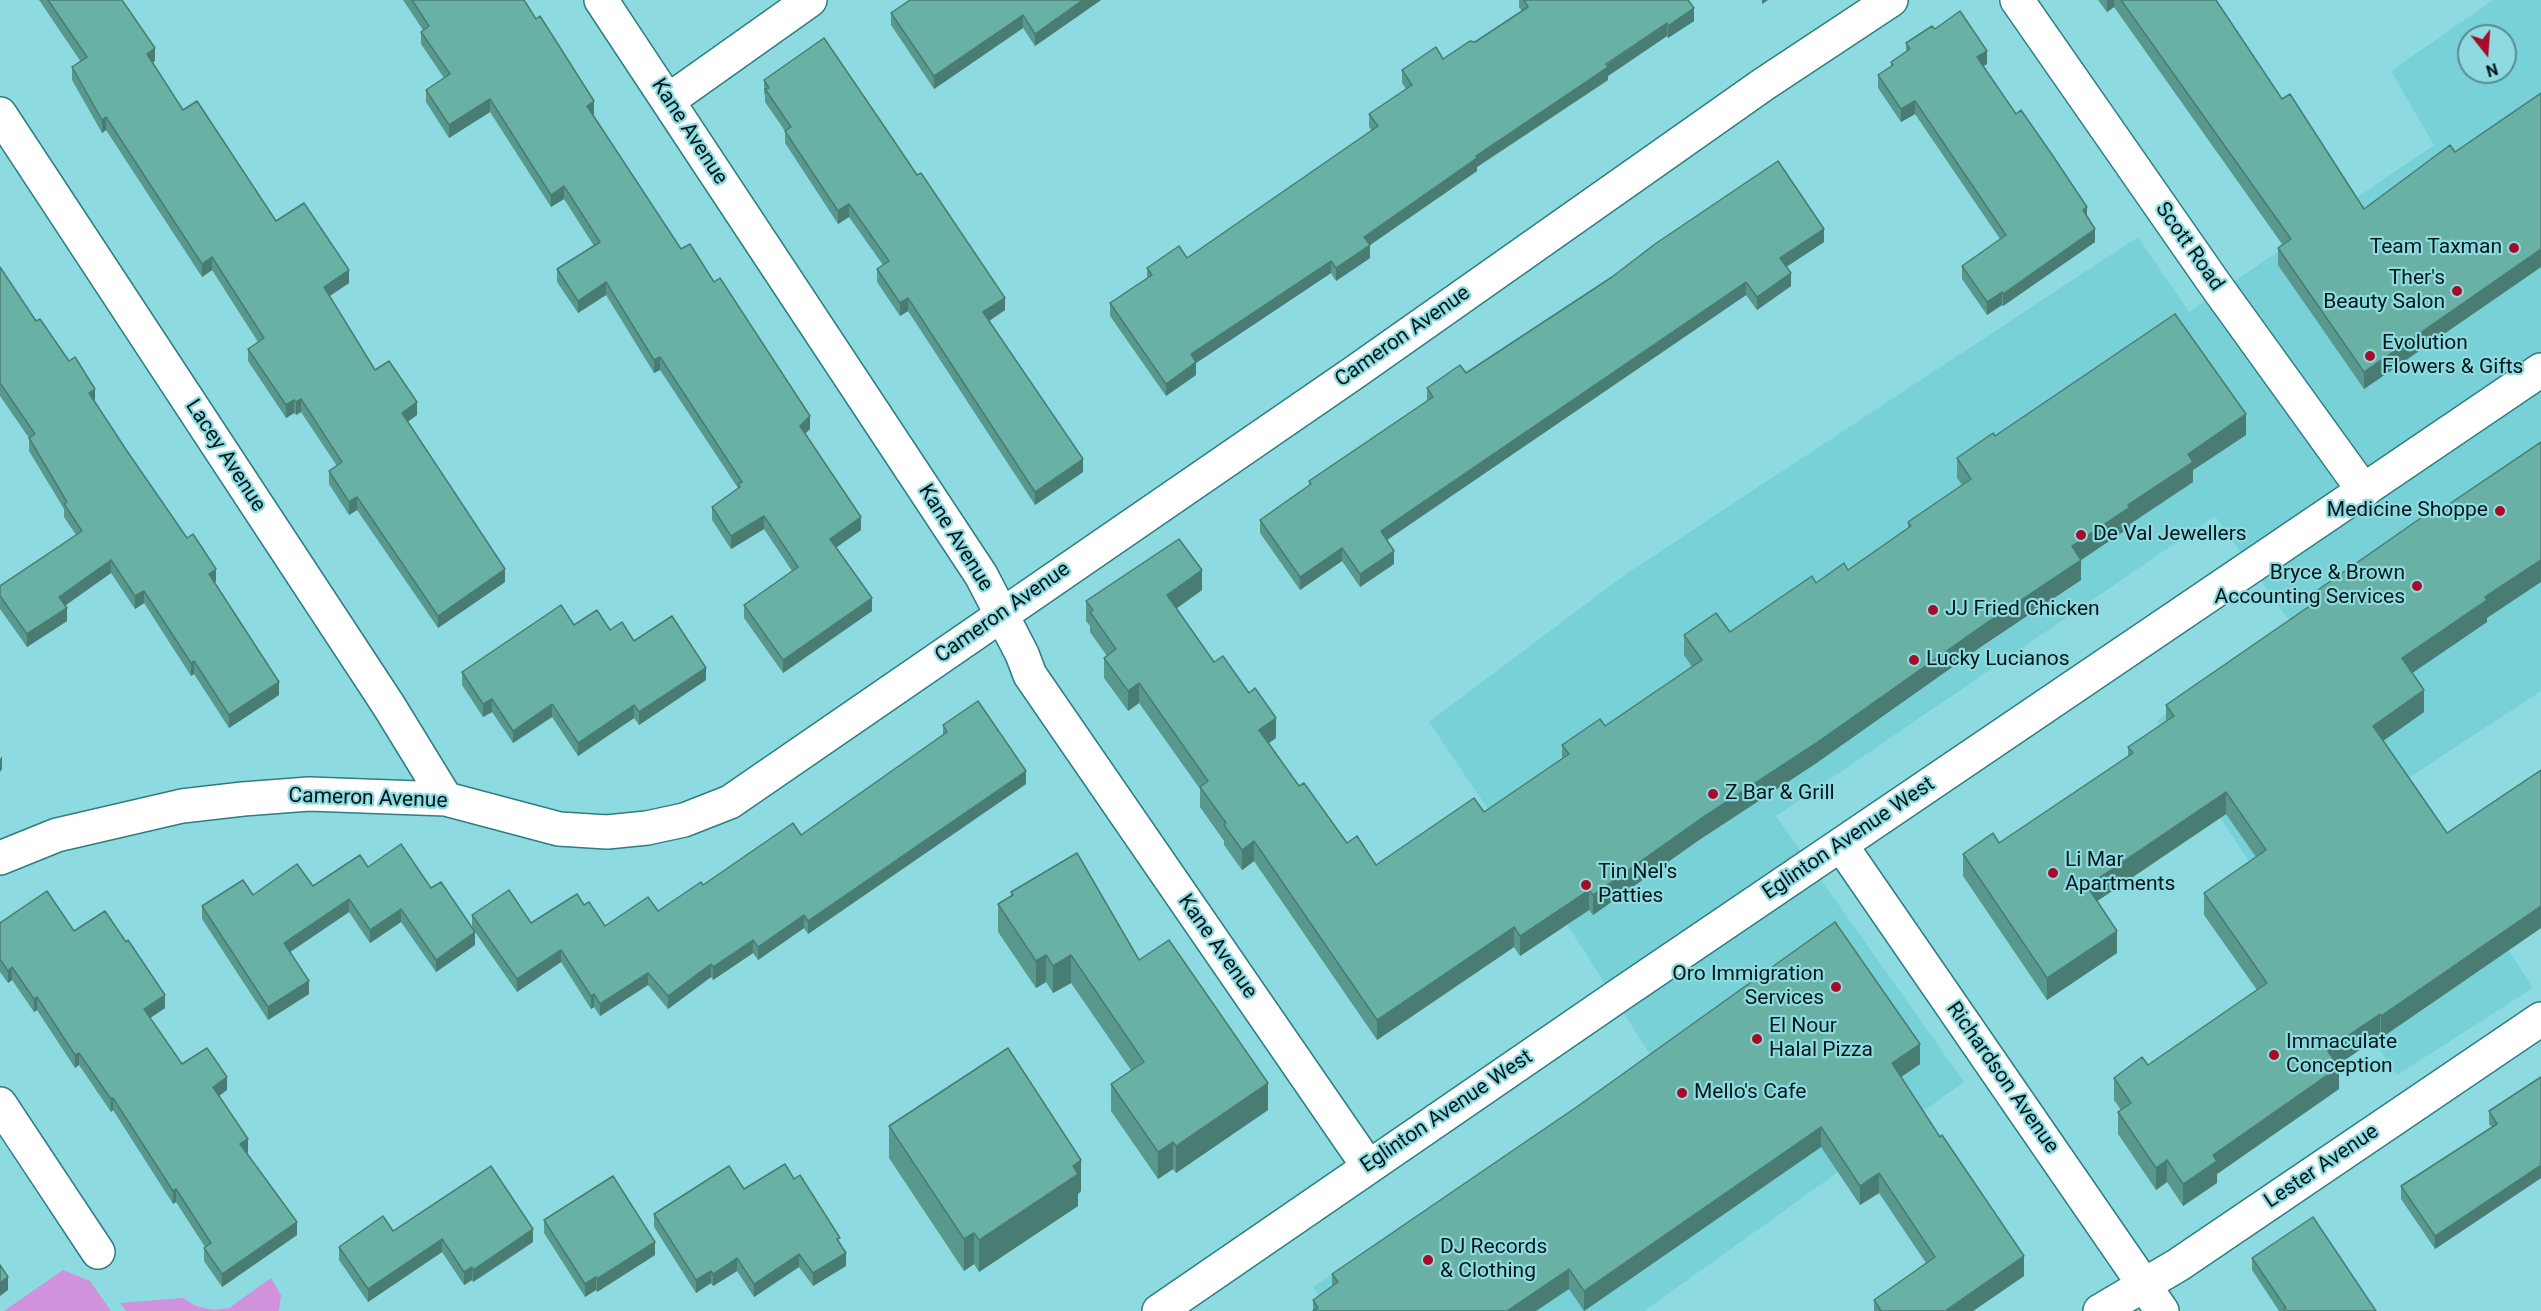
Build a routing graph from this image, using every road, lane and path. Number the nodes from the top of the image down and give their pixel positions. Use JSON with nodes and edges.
{"nodes":[{"id":1,"x":601,"y":0,"type":"edge"},
{"id":2,"x":810,"y":0,"type":"edge"},
{"id":3,"x":1891,"y":0,"type":"edge"},
{"id":4,"x":2016,"y":0,"type":"edge"},
{"id":5,"x":669,"y":100,"type":"junction"},
{"id":6,"x":0,"y":114,"type":"edge"},
{"id":7,"x":2541,"y":370,"type":"edge"},
{"id":8,"x":2364,"y":491,"type":"junction"},
{"id":9,"x":1001,"y":614,"type":"junction"},
{"id":10,"x":446,"y":799,"type":"junction"},
{"id":11,"x":1840,"y":845,"type":"junction"},
{"id":12,"x":0,"y":858,"type":"edge"},
{"id":13,"x":2541,"y":1019,"type":"edge"},
{"id":14,"x":0,"y":1104,"type":"edge"},
{"id":15,"x":1368,"y":1166,"type":"junction"},
{"id":16,"x":98,"y":1252,"type":"dead end"},
{"id":17,"x":2153,"y":1298,"type":"edge"},
{"id":18,"x":1159,"y":1311,"type":"edge"},
{"id":19,"x":2100,"y":1311,"type":"edge"}],
"edges":[{"from":1,"to":5,"type":"street","name":"Kane Avenue"},
{"from":2,"to":5,"type":"street"},
{"from":3,"to":9,"type":"street","name":"Cameron Avenue"},
{"from":4,"to":8,"type":"street","name":"Scott Road"},
{"from":5,"to":9,"type":"street","name":"Kane Avenue"},
{"from":6,"to":10,"type":"street","name":"Lacey Avenue"},
{"from":7,"to":8,"type":"street","name":"Eglinton Avenue West"},
{"from":8,"to":11,"type":"street","name":"Eglinton Avenue West"},
{"from":9,"to":10,"type":"street","name":"Cameron Avenue"},
{"from":9,"to":15,"type":"street","name":"Kane Avenue"},
{"from":10,"to":12,"type":"street","name":"Cameron Avenue"},
{"from":11,"to":15,"type":"street","name":"Eglinton Avenue West"},
{"from":11,"to":17,"type":"street","name":"Richardson Avenue"},
{"from":13,"to":17,"type":"street","name":"Lester Avenue"},
{"from":14,"to":16,"type":"street"},
{"from":15,"to":18,"type":"street","name":"Eglinton Avenue West"},
{"from":17,"to":19,"type":"street","name":"Lester Avenue"}]}
